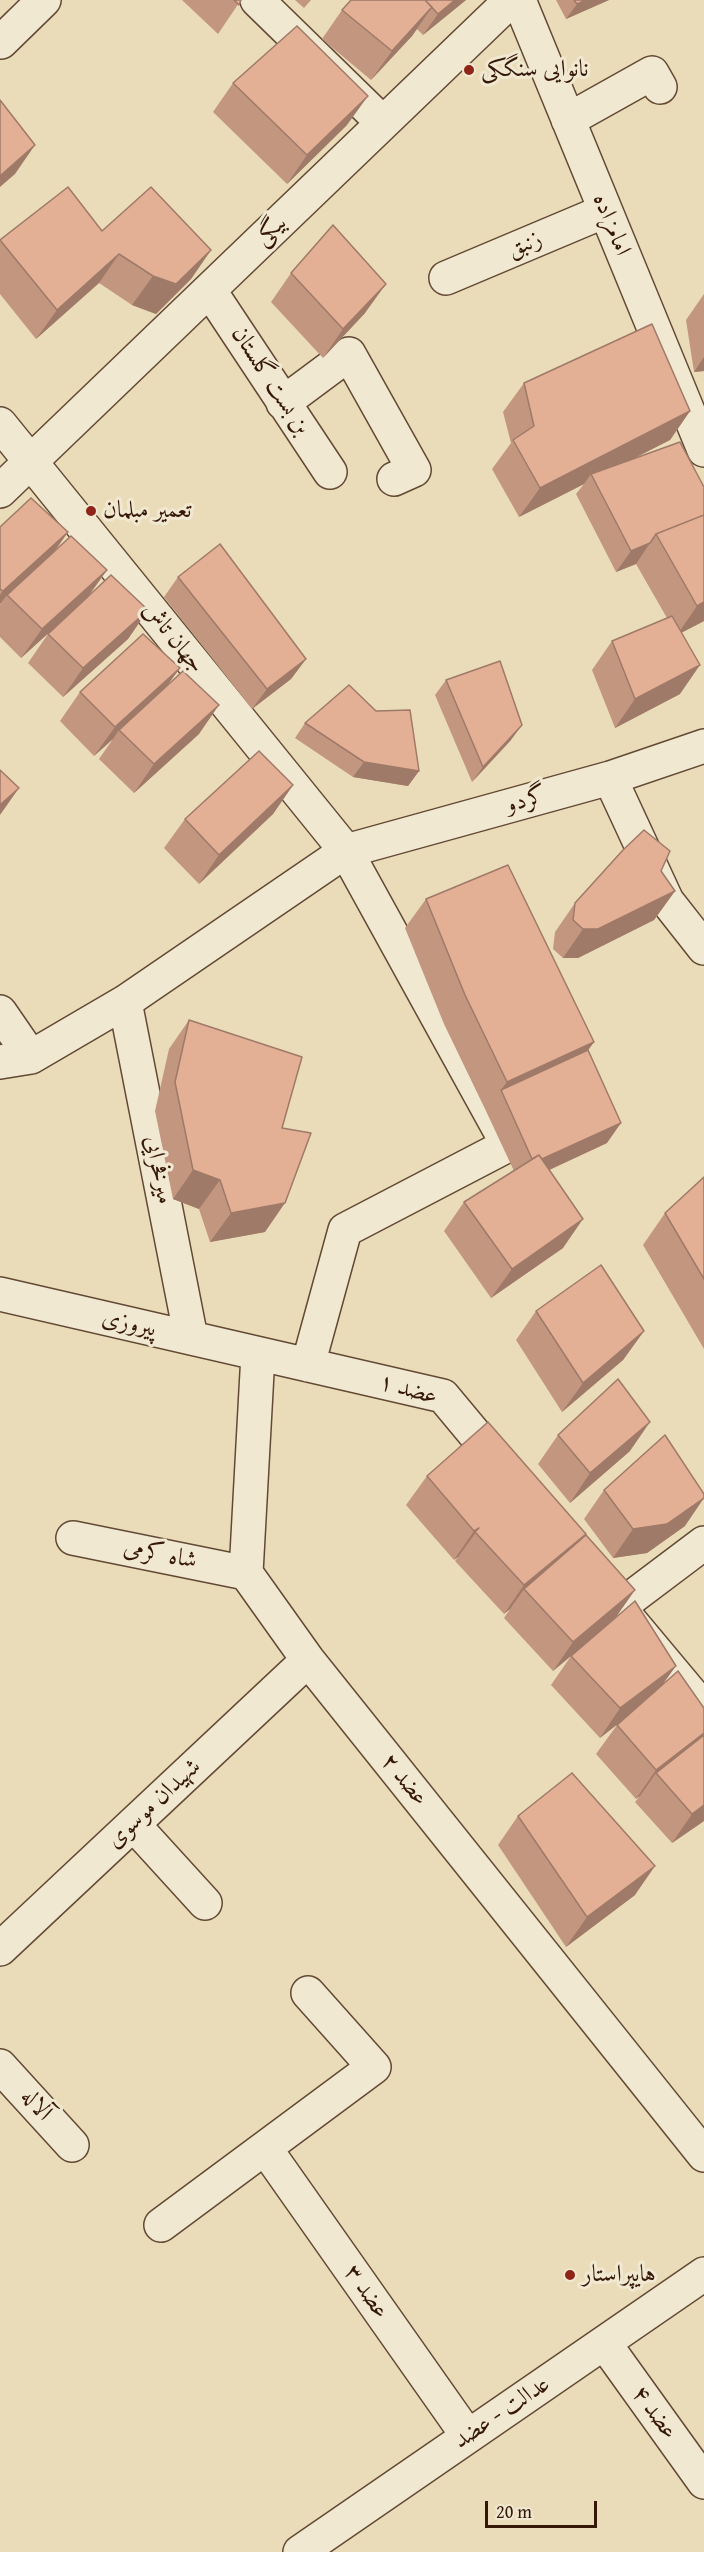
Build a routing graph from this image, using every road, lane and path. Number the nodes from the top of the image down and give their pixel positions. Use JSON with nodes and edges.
{"nodes":[{"id":1,"x":44,"y":0,"type":"edge"},
{"id":2,"x":257,"y":0,"type":"edge"},
{"id":3,"x":511,"y":0,"type":"edge"},
{"id":4,"x":519,"y":0,"type":"edge"},
{"id":5,"x":1,"y":42,"type":"edge"},
{"id":6,"x":660,"y":87,"type":"dead end"},
{"id":7,"x":568,"y":120,"type":"junction"},
{"id":8,"x":383,"y":123,"type":"junction"},
{"id":9,"x":605,"y":211,"type":"junction"},
{"id":10,"x":446,"y":278,"type":"dead end"},
{"id":11,"x":210,"y":291,"type":"junction"},
{"id":12,"x":283,"y":403,"type":"junction"},
{"id":13,"x":0,"y":424,"type":"edge"},
{"id":14,"x":704,"y":450,"type":"edge"},
{"id":15,"x":31,"y":462,"type":"junction"},
{"id":16,"x":330,"y":472,"type":"dead end"},
{"id":17,"x":394,"y":479,"type":"dead end"},
{"id":18,"x":0,"y":491,"type":"edge"},
{"id":19,"x":704,"y":746,"type":"edge"},
{"id":20,"x":610,"y":778,"type":"junction"},
{"id":21,"x":346,"y":851,"type":"junction"},
{"id":22,"x":667,"y":901,"type":"junction"},
{"id":23,"x":635,"y":917,"type":"edge"},
{"id":24,"x":704,"y":948,"type":"edge"},
{"id":25,"x":125,"y":1002,"type":"junction"},
{"id":26,"x":0,"y":1012,"type":"edge"},
{"id":27,"x":15,"y":1059,"type":"edge"},
{"id":28,"x":508,"y":1145,"type":"junction"},
{"id":29,"x":523,"y":1175,"type":"edge"},
{"id":30,"x":0,"y":1294,"type":"edge"},
{"id":31,"x":191,"y":1338,"type":"junction"},
{"id":32,"x":258,"y":1354,"type":"junction"},
{"id":33,"x":308,"y":1365,"type":"junction"},
{"id":34,"x":520,"y":1488,"type":"edge"},
{"id":35,"x":73,"y":1538,"type":"dead end"},
{"id":36,"x":704,"y":1543,"type":"edge"},
{"id":37,"x":573,"y":1552,"type":"edge"},
{"id":38,"x":246,"y":1573,"type":"junction"},
{"id":39,"x":619,"y":1607,"type":"junction"},
{"id":40,"x":308,"y":1660,"type":"junction"},
{"id":41,"x":704,"y":1709,"type":"edge"},
{"id":42,"x":133,"y":1824,"type":"junction"},
{"id":43,"x":205,"y":1903,"type":"dead end"},
{"id":44,"x":0,"y":1949,"type":"edge"},
{"id":45,"x":308,"y":1993,"type":"dead end"},
{"id":46,"x":0,"y":2066,"type":"edge"},
{"id":47,"x":72,"y":2145,"type":"dead end"},
{"id":48,"x":265,"y":2148,"type":"junction"},
{"id":49,"x":704,"y":2155,"type":"edge"},
{"id":50,"x":161,"y":2225,"type":"dead end"},
{"id":51,"x":704,"y":2274,"type":"edge"},
{"id":52,"x":605,"y":2344,"type":"junction"},
{"id":53,"x":467,"y":2436,"type":"junction"},
{"id":54,"x":704,"y":2482,"type":"edge"},
{"id":55,"x":300,"y":2552,"type":"edge"}],
"edges":[{"from":1,"to":5,"type":"street"},
{"from":2,"to":8,"type":"street"},
{"from":3,"to":8,"type":"street","name":"بیگی"},
{"from":4,"to":7,"type":"street","name":"امامزاده"},
{"from":6,"to":7,"type":"street"},
{"from":7,"to":9,"type":"street","name":"امامزاده"},
{"from":8,"to":11,"type":"street","name":"بیگی"},
{"from":9,"to":10,"type":"street","name":"زنبق"},
{"from":9,"to":14,"type":"street","name":"امامزاده"},
{"from":11,"to":12,"type":"street","name":"بن بست گلستان"},
{"from":11,"to":15,"type":"street","name":"بیگی"},
{"from":12,"to":16,"type":"street","name":"بن بست گلستان"},
{"from":12,"to":17,"type":"street"},
{"from":13,"to":15,"type":"street","name":"جهان تاش"},
{"from":15,"to":18,"type":"street","name":"بیگی"},
{"from":15,"to":21,"type":"street","name":"جهان تاش"},
{"from":19,"to":20,"type":"street","name":"گردو"},
{"from":20,"to":21,"type":"street","name":"گردو"},
{"from":20,"to":22,"type":"street"},
{"from":21,"to":25,"type":"street"},
{"from":21,"to":28,"type":"street","name":"جهان تاش"},
{"from":22,"to":23,"type":"street"},
{"from":22,"to":24,"type":"street"},
{"from":25,"to":27,"type":"street"},
{"from":25,"to":31,"type":"street","name":"میرفخرایی"},
{"from":26,"to":27,"type":"street"},
{"from":28,"to":29,"type":"street","name":"جهان تاش"},
{"from":28,"to":33,"type":"street"},
{"from":30,"to":31,"type":"street","name":"پیروزی"},
{"from":31,"to":32,"type":"street","name":"پیروزی"},
{"from":32,"to":33,"type":"street","name":"عضد ۱"},
{"from":32,"to":38,"type":"street"},
{"from":33,"to":34,"type":"street","name":"عضد ۱"},
{"from":35,"to":38,"type":"street","name":"شاه کرمی"},
{"from":36,"to":39,"type":"street"},
{"from":37,"to":39,"type":"street"},
{"from":38,"to":40,"type":"street","name":"عضد ۲"},
{"from":39,"to":41,"type":"street"},
{"from":40,"to":42,"type":"street","name":"شهیدان موسوی"},
{"from":40,"to":49,"type":"street","name":"عضد ۲"},
{"from":42,"to":43,"type":"street"},
{"from":42,"to":44,"type":"street","name":"شهیدان موسوی"},
{"from":45,"to":48,"type":"street"},
{"from":46,"to":47,"type":"street","name":"آلاله"},
{"from":48,"to":50,"type":"street"},
{"from":48,"to":53,"type":"street","name":"عضد ۳"},
{"from":51,"to":52,"type":"street","name":"عدالت - عضد"},
{"from":52,"to":53,"type":"street","name":"عدالت - عضد"},
{"from":52,"to":54,"type":"street","name":"عضد ۴"},
{"from":53,"to":55,"type":"street","name":"عدالت - عضد"}]}
